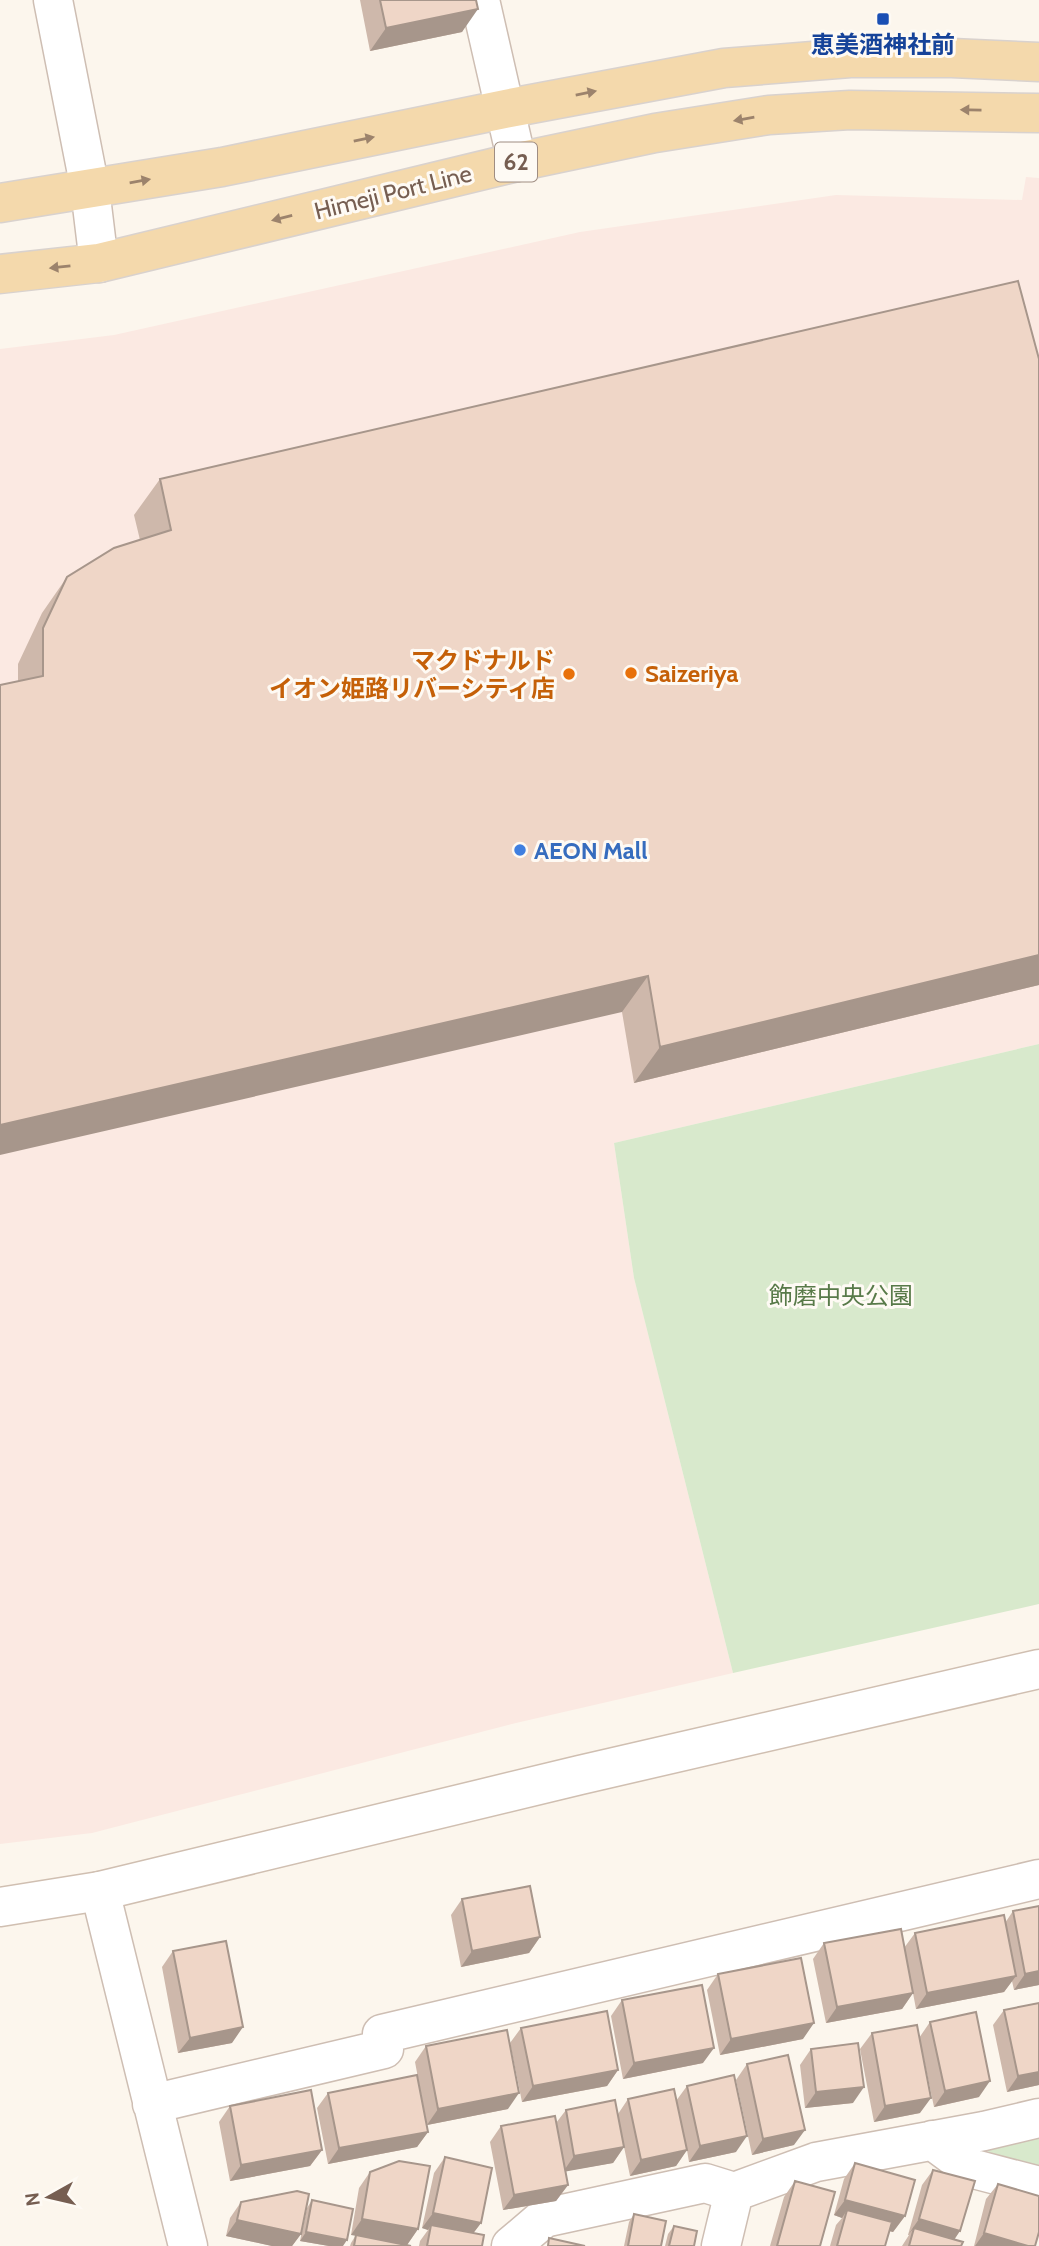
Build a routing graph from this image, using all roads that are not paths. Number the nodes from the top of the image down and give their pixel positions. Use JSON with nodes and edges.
{"nodes":[{"id":1,"x":53,"y":0,"type":"edge"},
{"id":2,"x":480,"y":0,"type":"edge"},
{"id":3,"x":1039,"y":62,"type":"edge"},
{"id":4,"x":505,"y":108,"type":"junction"},
{"id":5,"x":1039,"y":113,"type":"edge"},
{"id":6,"x":517,"y":162,"type":"junction"},
{"id":7,"x":90,"y":189,"type":"junction"},
{"id":8,"x":0,"y":203,"type":"edge"},
{"id":9,"x":99,"y":263,"type":"junction"},
{"id":10,"x":0,"y":274,"type":"edge"},
{"id":11,"x":1039,"y":1669,"type":"edge"},
{"id":12,"x":1039,"y":1879,"type":"edge"},
{"id":13,"x":100,"y":1891,"type":"junction"},
{"id":14,"x":0,"y":1907,"type":"edge"},
{"id":15,"x":152,"y":2104,"type":"junction"},
{"id":16,"x":1039,"y":2118,"type":"edge"},
{"id":17,"x":932,"y":2140,"type":"junction"},
{"id":18,"x":1039,"y":2186,"type":"edge"},
{"id":19,"x":734,"y":2192,"type":"junction"},
{"id":20,"x":188,"y":2246,"type":"edge"},
{"id":21,"x":511,"y":2246,"type":"edge"},
{"id":22,"x":721,"y":2246,"type":"edge"}],
"edges":[{"from":1,"to":7,"type":"street"},
{"from":2,"to":4,"type":"street"},
{"from":4,"to":3,"type":"main road","number":"62","one_way":true},
{"from":4,"to":6,"type":"street"},
{"from":7,"to":4,"type":"main road","number":"62","one_way":true},
{"from":5,"to":6,"type":"main road","name":"Himeji Port Line","number":"62","one_way":true},
{"from":6,"to":9,"type":"main road","name":"Himeji Port Line","number":"62","one_way":true},
{"from":7,"to":8,"type":"main road","number":"62"},
{"from":7,"to":9,"type":"street"},
{"from":9,"to":10,"type":"main road","name":"Himeji Port Line","number":"62","one_way":true},
{"from":11,"to":13,"type":"street"},
{"from":12,"to":15,"type":"street"},
{"from":13,"to":14,"type":"street"},
{"from":13,"to":15,"type":"street"},
{"from":15,"to":20,"type":"street"},
{"from":16,"to":17,"type":"street"},
{"from":17,"to":18,"type":"street"},
{"from":17,"to":19,"type":"street"},
{"from":19,"to":21,"type":"street"},
{"from":19,"to":22,"type":"street"}]}
